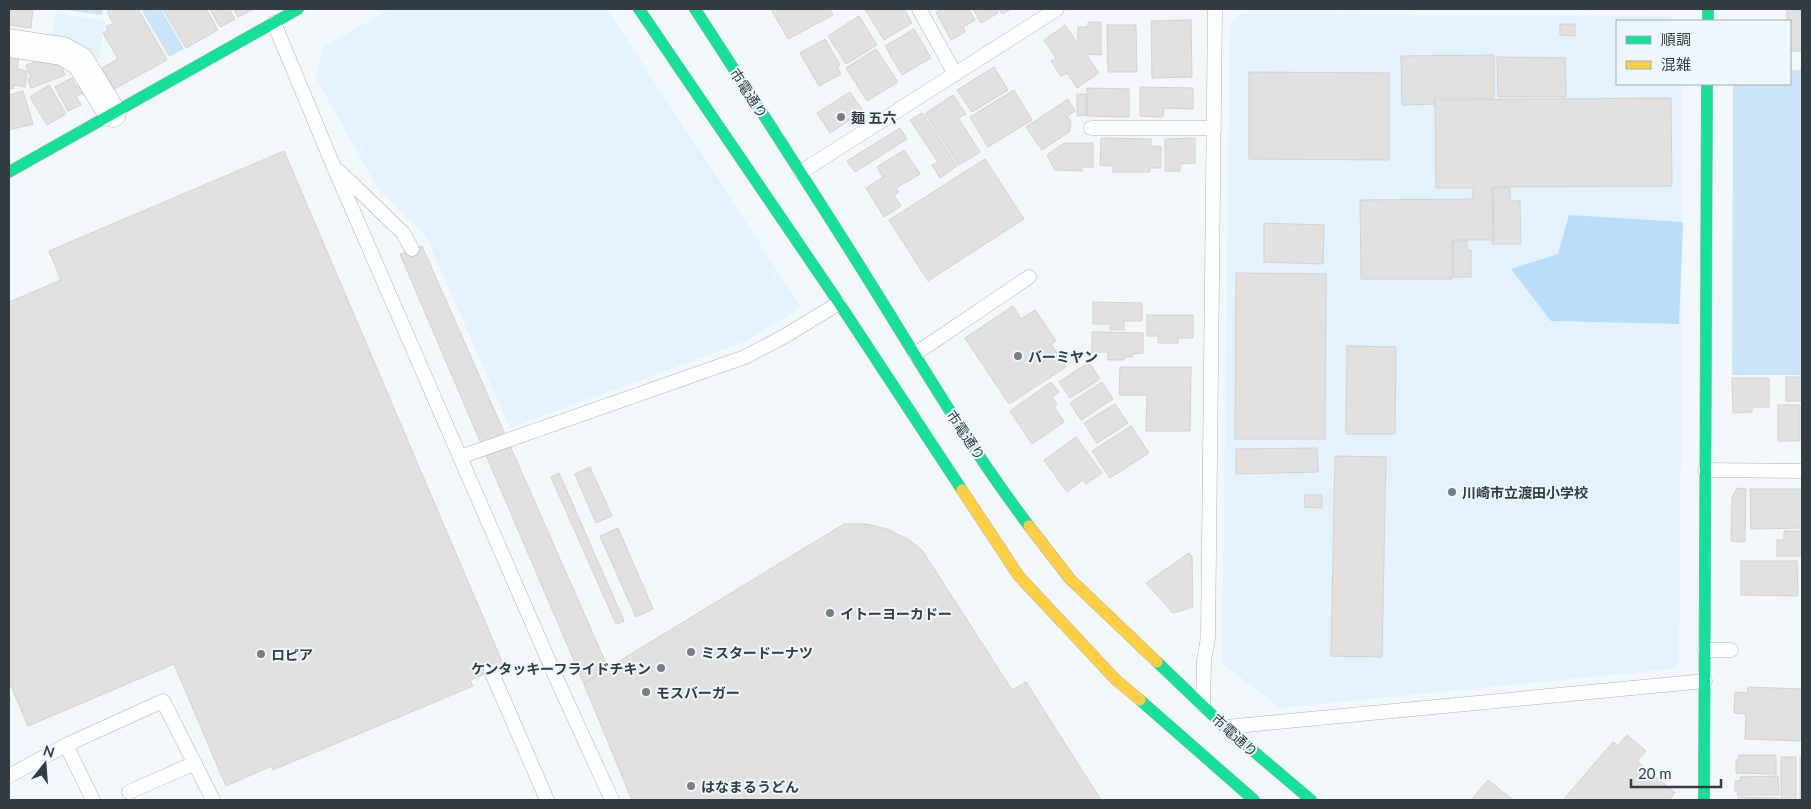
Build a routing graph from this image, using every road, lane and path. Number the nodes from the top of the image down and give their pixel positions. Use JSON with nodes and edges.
{"nodes":[{"id":1,"x":298,"y":9,"type":"edge"},
{"id":2,"x":639,"y":9,"type":"edge"},
{"id":3,"x":695,"y":9,"type":"edge"},
{"id":4,"x":919,"y":9,"type":"edge"},
{"id":5,"x":1057,"y":9,"type":"edge"},
{"id":6,"x":1215,"y":9,"type":"edge"},
{"id":7,"x":274,"y":23,"type":"junction"},
{"id":8,"x":9,"y":43,"type":"edge"},
{"id":9,"x":955,"y":74,"type":"junction"},
{"id":10,"x":1707,"y":85,"type":"edge"},
{"id":11,"x":112,"y":113,"type":"junction"},
{"id":12,"x":1091,"y":128,"type":"dead end"},
{"id":13,"x":1214,"y":128,"type":"junction"},
{"id":14,"x":333,"y":165,"type":"junction"},
{"id":15,"x":9,"y":172,"type":"edge"},
{"id":16,"x":801,"y":172,"type":"junction"},
{"id":17,"x":412,"y":249,"type":"dead end"},
{"id":18,"x":1029,"y":277,"type":"dead end"},
{"id":19,"x":839,"y":303,"type":"junction"},
{"id":20,"x":914,"y":354,"type":"junction"},
{"id":21,"x":460,"y":457,"type":"junction"},
{"id":22,"x":1705,"y":470,"type":"junction"},
{"id":23,"x":1802,"y":470,"type":"edge"},
{"id":24,"x":1705,"y":650,"type":"junction"},
{"id":25,"x":1731,"y":650,"type":"dead end"},
{"id":26,"x":491,"y":671,"type":"dead end"},
{"id":27,"x":1705,"y":682,"type":"junction"},
{"id":28,"x":1203,"y":705,"type":"junction"},
{"id":29,"x":1225,"y":727,"type":"junction"},
{"id":30,"x":66,"y":745,"type":"junction"},
{"id":31,"x":195,"y":762,"type":"junction"},
{"id":32,"x":9,"y":776,"type":"edge"},
{"id":33,"x":128,"y":792,"type":"dead end"},
{"id":34,"x":93,"y":800,"type":"edge"},
{"id":35,"x":213,"y":800,"type":"edge"},
{"id":36,"x":547,"y":800,"type":"edge"},
{"id":37,"x":612,"y":800,"type":"edge"},
{"id":38,"x":1254,"y":800,"type":"edge"},
{"id":39,"x":1311,"y":800,"type":"edge"},
{"id":40,"x":1704,"y":800,"type":"edge"}],
"edges":[{"from":1,"to":7,"type":"street"},
{"from":2,"to":19,"type":"street"},
{"from":3,"to":16,"type":"street","name":"市電通り"},
{"from":4,"to":9,"type":"lane"},
{"from":5,"to":9,"type":"lane"},
{"from":6,"to":13,"type":"lane"},
{"from":7,"to":11,"type":"street"},
{"from":7,"to":14,"type":"lane"},
{"from":8,"to":11,"type":"street"},
{"from":9,"to":16,"type":"lane"},
{"from":10,"to":22,"type":"street"},
{"from":11,"to":15,"type":"street"},
{"from":12,"to":13,"type":"lane"},
{"from":13,"to":28,"type":"lane"},
{"from":14,"to":17,"type":"lane"},
{"from":14,"to":21,"type":"lane"},
{"from":16,"to":20,"type":"street","name":"市電通り"},
{"from":18,"to":20,"type":"lane"},
{"from":19,"to":21,"type":"lane"},
{"from":19,"to":38,"type":"street"},
{"from":20,"to":28,"type":"street","name":"市電通り"},
{"from":21,"to":37,"type":"lane"},
{"from":22,"to":23,"type":"lane"},
{"from":22,"to":24,"type":"street"},
{"from":24,"to":25,"type":"lane"},
{"from":24,"to":27,"type":"street"},
{"from":26,"to":36,"type":"lane"},
{"from":27,"to":29,"type":"lane"},
{"from":27,"to":40,"type":"street"},
{"from":28,"to":29,"type":"street","name":"市電通り"},
{"from":29,"to":39,"type":"street","name":"市電通り"},
{"from":30,"to":31,"type":"lane"},
{"from":30,"to":32,"type":"lane"},
{"from":30,"to":34,"type":"lane"},
{"from":31,"to":33,"type":"lane"},
{"from":31,"to":35,"type":"lane"}]}
